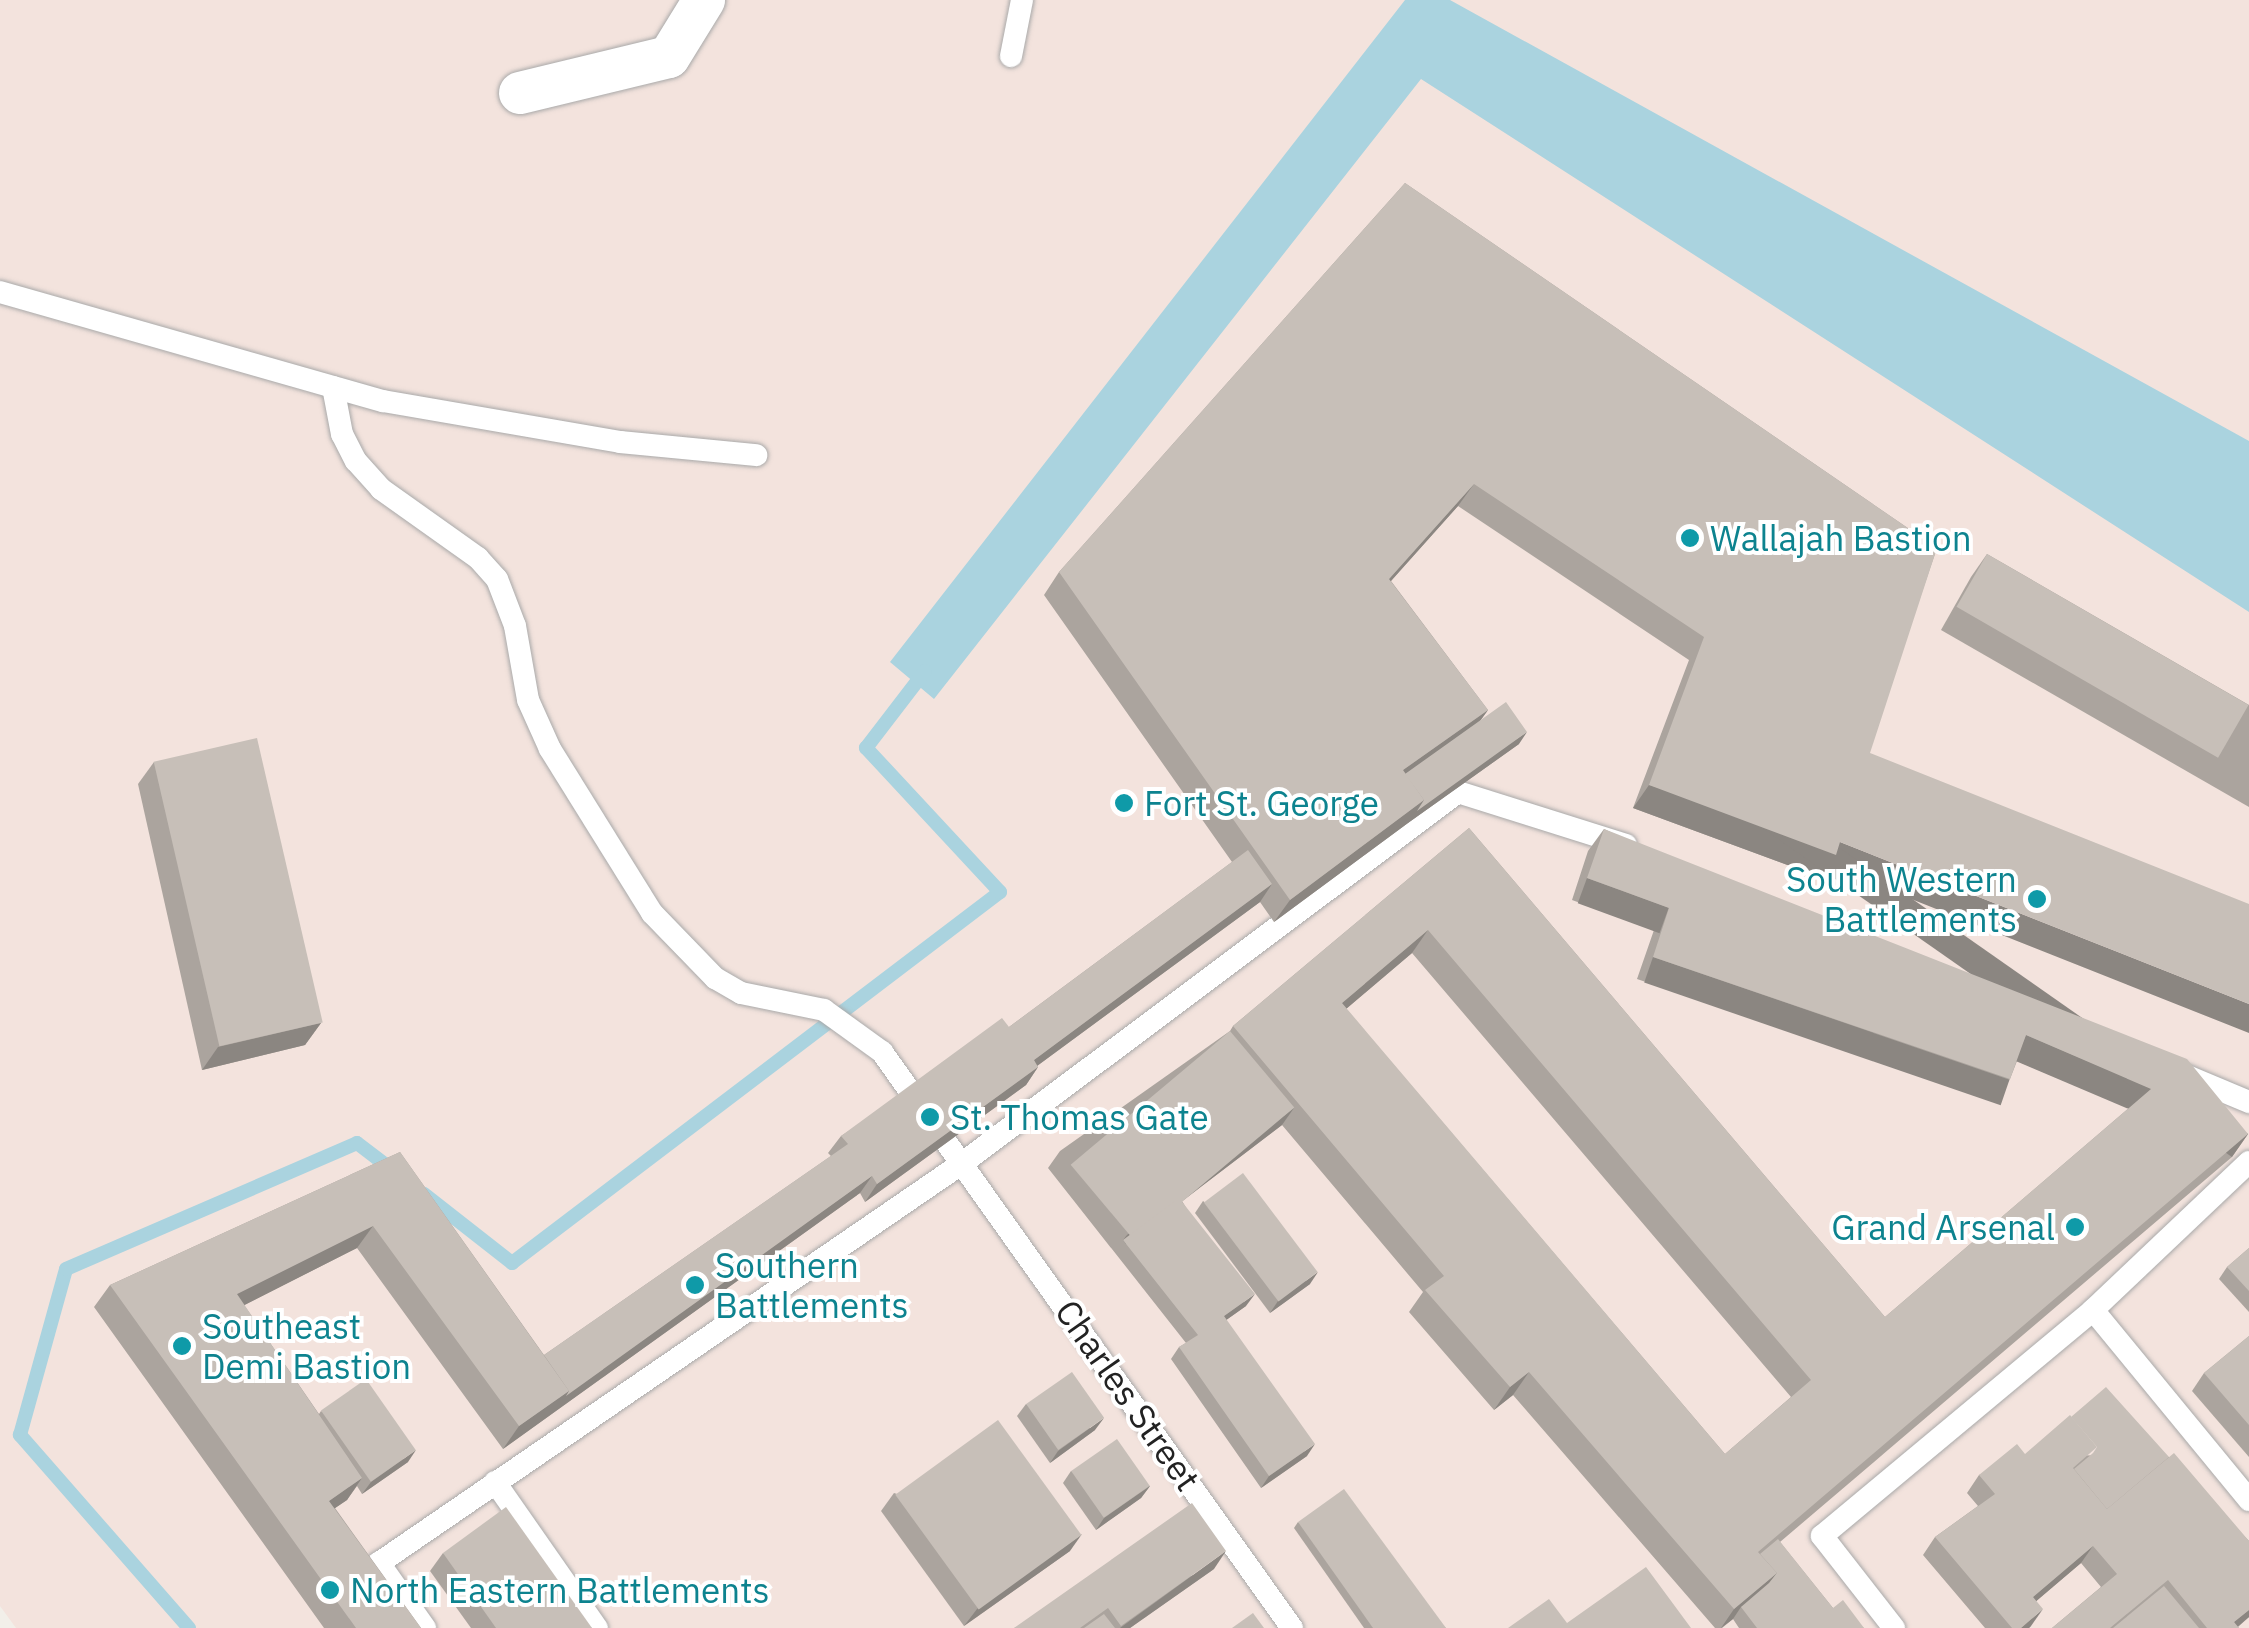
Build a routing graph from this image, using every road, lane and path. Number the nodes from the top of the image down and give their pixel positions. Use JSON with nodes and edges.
{"nodes":[{"id":1,"x":704,"y":0,"type":"edge"},
{"id":2,"x":1022,"y":0,"type":"edge"},
{"id":3,"x":1011,"y":56,"type":"dead end"},
{"id":4,"x":520,"y":93,"type":"dead end"},
{"id":5,"x":0,"y":292,"type":"edge"},
{"id":6,"x":334,"y":387,"type":"junction"},
{"id":7,"x":756,"y":454,"type":"dead end"},
{"id":8,"x":1642,"y":851,"type":"edge"},
{"id":9,"x":2157,"y":1064,"type":"edge"},
{"id":10,"x":2249,"y":1102,"type":"edge"},
{"id":11,"x":964,"y":1162,"type":"junction"},
{"id":12,"x":2249,"y":1162,"type":"edge"},
{"id":13,"x":2092,"y":1310,"type":"junction"},
{"id":14,"x":495,"y":1482,"type":"junction"},
{"id":15,"x":2249,"y":1500,"type":"edge"},
{"id":16,"x":424,"y":1628,"type":"edge"},
{"id":17,"x":597,"y":1628,"type":"edge"},
{"id":18,"x":1292,"y":1628,"type":"edge"},
{"id":19,"x":1894,"y":1628,"type":"edge"}],
"edges":[{"from":1,"to":4,"type":"street"},
{"from":2,"to":3,"type":"lane"},
{"from":5,"to":6,"type":"lane"},
{"from":6,"to":7,"type":"lane"},
{"from":6,"to":11,"type":"lane","name":"Charles Street"},
{"from":8,"to":11,"type":"lane"},
{"from":9,"to":10,"type":"lane"},
{"from":11,"to":14,"type":"lane"},
{"from":11,"to":18,"type":"lane","name":"Charles Street"},
{"from":12,"to":13,"type":"lane"},
{"from":13,"to":15,"type":"lane"},
{"from":13,"to":19,"type":"lane"},
{"from":14,"to":16,"type":"lane"},
{"from":14,"to":17,"type":"lane"}]}
